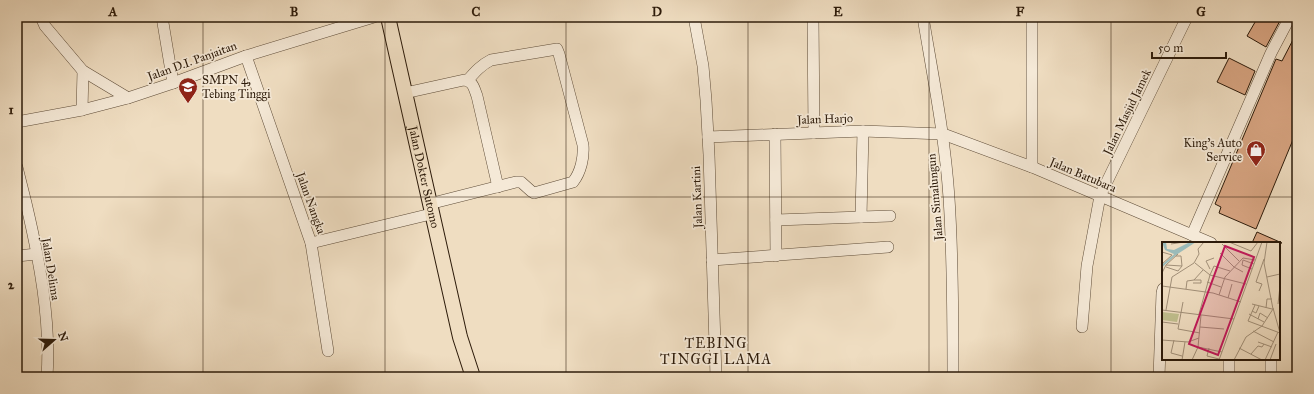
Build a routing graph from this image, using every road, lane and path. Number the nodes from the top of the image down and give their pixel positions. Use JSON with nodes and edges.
{"nodes":[{"id":1,"x":41,"y":17,"type":"edge"},
{"id":2,"x":162,"y":17,"type":"edge"},
{"id":3,"x":374,"y":17,"type":"edge"},
{"id":4,"x":388,"y":17,"type":"edge"},
{"id":5,"x":694,"y":17,"type":"edge"},
{"id":6,"x":814,"y":17,"type":"edge"},
{"id":7,"x":923,"y":17,"type":"edge"},
{"id":8,"x":1032,"y":17,"type":"edge"},
{"id":9,"x":1187,"y":17,"type":"edge"},
{"id":10,"x":1290,"y":17,"type":"edge"},
{"id":11,"x":246,"y":56,"type":"junction"},
{"id":12,"x":83,"y":71,"type":"junction"},
{"id":13,"x":468,"y":80,"type":"junction"},
{"id":14,"x":173,"y":83,"type":"junction"},
{"id":15,"x":405,"y":94,"type":"junction"},
{"id":16,"x":128,"y":98,"type":"junction"},
{"id":17,"x":82,"y":110,"type":"junction"},
{"id":18,"x":17,"y":122,"type":"edge"},
{"id":19,"x":863,"y":131,"type":"junction"},
{"id":20,"x":814,"y":133,"type":"junction"},
{"id":21,"x":775,"y":134,"type":"junction"},
{"id":22,"x":943,"y":134,"type":"junction"},
{"id":23,"x":708,"y":137,"type":"junction"},
{"id":24,"x":1032,"y":167,"type":"junction"},
{"id":25,"x":18,"y":172,"type":"edge"},
{"id":26,"x":498,"y":187,"type":"junction"},
{"id":27,"x":1100,"y":196,"type":"junction"},
{"id":28,"x":430,"y":209,"type":"junction"},
{"id":29,"x":890,"y":216,"type":"dead end"},
{"id":30,"x":861,"y":217,"type":"junction"},
{"id":31,"x":776,"y":220,"type":"junction"},
{"id":32,"x":1192,"y":235,"type":"junction"},
{"id":33,"x":1209,"y":242,"type":"edge"},
{"id":34,"x":311,"y":243,"type":"junction"},
{"id":35,"x":888,"y":247,"type":"dead end"},
{"id":36,"x":37,"y":254,"type":"junction"},
{"id":37,"x":17,"y":256,"type":"edge"},
{"id":38,"x":776,"y":256,"type":"junction"},
{"id":39,"x":712,"y":260,"type":"junction"},
{"id":40,"x":1162,"y":293,"type":"edge"},
{"id":41,"x":1082,"y":326,"type":"dead end"},
{"id":42,"x":460,"y":337,"type":"junction"},
{"id":43,"x":328,"y":351,"type":"dead end"},
{"id":44,"x":1229,"y":360,"type":"edge"},
{"id":45,"x":1272,"y":360,"type":"edge"},
{"id":46,"x":47,"y":377,"type":"edge"},
{"id":47,"x":463,"y":377,"type":"edge"},
{"id":48,"x":474,"y":377,"type":"edge"},
{"id":49,"x":716,"y":377,"type":"edge"},
{"id":50,"x":953,"y":377,"type":"edge"},
{"id":51,"x":1159,"y":377,"type":"edge"},
{"id":52,"x":1229,"y":377,"type":"edge"},
{"id":53,"x":1271,"y":377,"type":"edge"}],
"edges":[{"from":1,"to":12,"type":"street"},
{"from":2,"to":14,"type":"street"},
{"from":3,"to":11,"type":"street","name":"Jalan D.I. Panjaitan"},
{"from":4,"to":15,"type":"main road","name":"Jalan Dokter Sutomo"},
{"from":5,"to":23,"type":"street","name":"Jalan Kartini"},
{"from":6,"to":20,"type":"street"},
{"from":7,"to":22,"type":"street","name":"Jalan Simalungun"},
{"from":8,"to":24,"type":"street"},
{"from":9,"to":27,"type":"street","name":"Jalan Masjid Jamek"},
{"from":10,"to":32,"type":"street"},
{"from":11,"to":14,"type":"street","name":"Jalan D.I. Panjaitan"},
{"from":11,"to":34,"type":"street","name":"Jalan Nangka"},
{"from":12,"to":16,"type":"street"},
{"from":12,"to":17,"type":"street"},
{"from":13,"to":15,"type":"street"},
{"from":13,"to":26,"type":"street"},
{"from":13,"to":26,"type":"street","name":"Jalan Nangka"},
{"from":14,"to":16,"type":"street","name":"Jalan D.I. Panjaitan"},
{"from":15,"to":28,"type":"main road","name":"Jalan Dokter Sutomo"},
{"from":16,"to":17,"type":"street","name":"Jalan D.I. Panjaitan"},
{"from":17,"to":18,"type":"street","name":"Jalan D.I. Panjaitan"},
{"from":19,"to":20,"type":"street","name":"Jalan Harjo"},
{"from":19,"to":22,"type":"street","name":"Jalan Harjo"},
{"from":19,"to":30,"type":"street"},
{"from":20,"to":21,"type":"street","name":"Jalan Harjo"},
{"from":21,"to":23,"type":"street","name":"Jalan Harjo"},
{"from":21,"to":31,"type":"street"},
{"from":22,"to":24,"type":"street","name":"Jalan Batubara"},
{"from":22,"to":50,"type":"street","name":"Jalan Simalungun"},
{"from":23,"to":39,"type":"street","name":"Jalan Kartini"},
{"from":24,"to":27,"type":"street","name":"Jalan Batubara"},
{"from":25,"to":36,"type":"street","name":"Jalan Delima"},
{"from":26,"to":28,"type":"street","name":"Jalan Nangka"},
{"from":27,"to":32,"type":"street","name":"Jalan Batubara"},
{"from":27,"to":41,"type":"street","name":"Jalan Masjid Jamek"},
{"from":28,"to":34,"type":"street","name":"Jalan Nangka"},
{"from":28,"to":42,"type":"main road","name":"Jalan Dokter Sutomo"},
{"from":29,"to":30,"type":"street"},
{"from":30,"to":31,"type":"street"},
{"from":31,"to":38,"type":"street"},
{"from":32,"to":33,"type":"street","name":"Jalan Batubara"},
{"from":34,"to":43,"type":"street"},
{"from":35,"to":38,"type":"street"},
{"from":36,"to":37,"type":"street"},
{"from":36,"to":46,"type":"street","name":"Jalan Delima"},
{"from":38,"to":39,"type":"street"},
{"from":39,"to":49,"type":"street","name":"Jalan Kartini"},
{"from":40,"to":51,"type":"street"},
{"from":42,"to":47,"type":"main road","name":"Jalan Dokter Sutomo"},
{"from":42,"to":48,"type":"main road","name":"Jalan Dokter Sutomo"},
{"from":44,"to":52,"type":"street"},
{"from":45,"to":53,"type":"street"}]}
